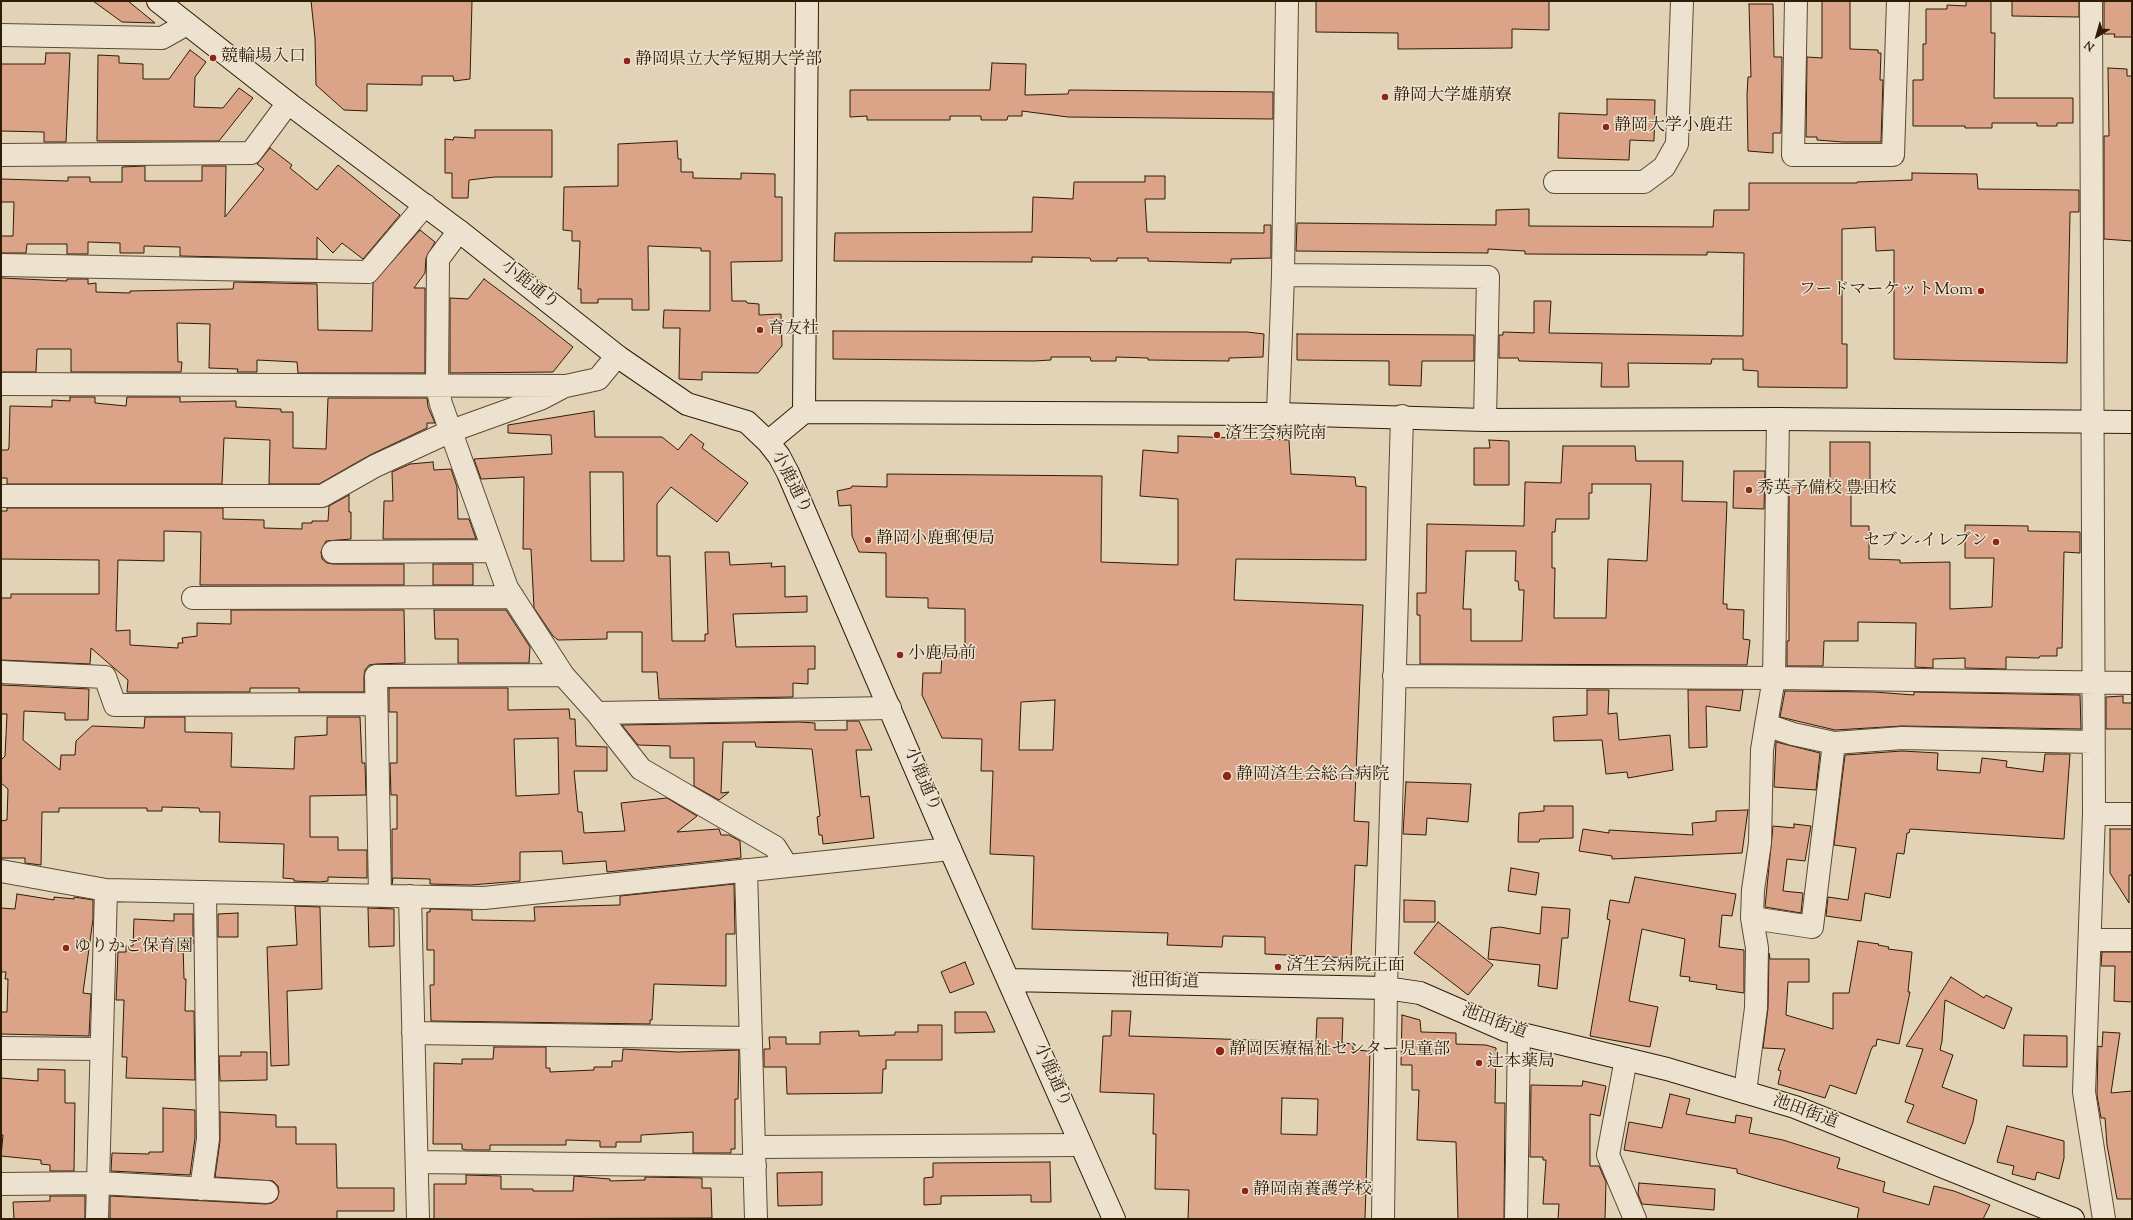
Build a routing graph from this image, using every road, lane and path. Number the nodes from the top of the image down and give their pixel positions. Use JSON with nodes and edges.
{"nodes":[{"id":1,"x":158,"y":1,"type":"edge"},
{"id":2,"x":807,"y":1,"type":"edge"},
{"id":3,"x":1287,"y":1,"type":"edge"},
{"id":4,"x":1682,"y":1,"type":"edge"},
{"id":5,"x":1796,"y":1,"type":"edge"},
{"id":6,"x":1898,"y":1,"type":"edge"},
{"id":7,"x":2091,"y":1,"type":"edge"},
{"id":8,"x":187,"y":24,"type":"junction"},
{"id":9,"x":1,"y":36,"type":"edge"},
{"id":10,"x":288,"y":103,"type":"junction"},
{"id":11,"x":1,"y":155,"type":"edge"},
{"id":12,"x":1555,"y":182,"type":"dead end"},
{"id":13,"x":425,"y":205,"type":"junction"},
{"id":14,"x":459,"y":231,"type":"junction"},
{"id":15,"x":1,"y":265,"type":"edge"},
{"id":16,"x":1283,"y":275,"type":"junction"},
{"id":17,"x":617,"y":356,"type":"junction"},
{"id":18,"x":1,"y":384,"type":"edge"},
{"id":19,"x":437,"y":386,"type":"junction"},
{"id":20,"x":566,"y":386,"type":"junction"},
{"id":21,"x":804,"y":412,"type":"junction"},
{"id":22,"x":1278,"y":414,"type":"junction"},
{"id":23,"x":1402,"y":416,"type":"junction"},
{"id":24,"x":1778,"y":419,"type":"junction"},
{"id":25,"x":1485,"y":420,"type":"junction"},
{"id":26,"x":2092,"y":422,"type":"junction"},
{"id":27,"x":2132,"y":422,"type":"edge"},
{"id":28,"x":451,"y":431,"type":"junction"},
{"id":29,"x":768,"y":442,"type":"junction"},
{"id":30,"x":1,"y":496,"type":"edge"},
{"id":31,"x":493,"y":551,"type":"junction"},
{"id":32,"x":333,"y":552,"type":"dead end"},
{"id":33,"x":513,"y":597,"type":"junction"},
{"id":34,"x":193,"y":598,"type":"dead end"},
{"id":35,"x":1,"y":672,"type":"edge"},
{"id":36,"x":563,"y":675,"type":"junction"},
{"id":37,"x":1394,"y":676,"type":"junction"},
{"id":38,"x":1774,"y":678,"type":"junction"},
{"id":39,"x":2094,"y":683,"type":"junction"},
{"id":40,"x":2132,"y":683,"type":"edge"},
{"id":41,"x":376,"y":704,"type":"junction"},
{"id":42,"x":890,"y":708,"type":"junction"},
{"id":43,"x":597,"y":714,"type":"junction"},
{"id":44,"x":1766,"y":725,"type":"junction"},
{"id":45,"x":2093,"y":742,"type":"junction"},
{"id":46,"x":1834,"y":743,"type":"junction"},
{"id":47,"x":2094,"y":814,"type":"junction"},
{"id":48,"x":2132,"y":814,"type":"edge"},
{"id":49,"x":950,"y":848,"type":"junction"},
{"id":50,"x":786,"y":866,"type":"junction"},
{"id":51,"x":746,"y":870,"type":"junction"},
{"id":52,"x":1,"y":871,"type":"edge"},
{"id":53,"x":106,"y":890,"type":"junction"},
{"id":54,"x":205,"y":892,"type":"junction"},
{"id":55,"x":380,"y":896,"type":"junction"},
{"id":56,"x":410,"y":896,"type":"junction"},
{"id":57,"x":1752,"y":918,"type":"junction"},
{"id":58,"x":2090,"y":940,"type":"junction"},
{"id":59,"x":2132,"y":940,"type":"edge"},
{"id":60,"x":1008,"y":980,"type":"junction"},
{"id":61,"x":1386,"y":988,"type":"junction"},
{"id":62,"x":413,"y":1033,"type":"junction"},
{"id":63,"x":1519,"y":1034,"type":"junction"},
{"id":64,"x":751,"y":1038,"type":"junction"},
{"id":65,"x":1,"y":1048,"type":"edge"},
{"id":66,"x":101,"y":1049,"type":"junction"},
{"id":67,"x":1626,"y":1059,"type":"junction"},
{"id":68,"x":1745,"y":1092,"type":"junction"},
{"id":69,"x":1081,"y":1145,"type":"junction"},
{"id":70,"x":755,"y":1157,"type":"junction"},
{"id":71,"x":416,"y":1162,"type":"junction"},
{"id":72,"x":98,"y":1183,"type":"junction"},
{"id":73,"x":1,"y":1184,"type":"edge"},
{"id":74,"x":201,"y":1189,"type":"junction"},
{"id":75,"x":267,"y":1192,"type":"dead end"},
{"id":76,"x":1110,"y":1215,"type":"edge"},
{"id":77,"x":97,"y":1219,"type":"edge"},
{"id":78,"x":418,"y":1219,"type":"edge"},
{"id":79,"x":756,"y":1219,"type":"edge"},
{"id":80,"x":1383,"y":1219,"type":"edge"},
{"id":81,"x":1516,"y":1219,"type":"edge"},
{"id":82,"x":1635,"y":1219,"type":"edge"},
{"id":83,"x":2073,"y":1219,"type":"edge"},
{"id":84,"x":2104,"y":1219,"type":"edge"}],
"edges":[{"from":1,"to":8,"type":"street","name":"小鹿通り"},
{"from":2,"to":21,"type":"street"},
{"from":3,"to":16,"type":"street"},
{"from":4,"to":12,"type":"street"},
{"from":5,"to":6,"type":"street"},
{"from":7,"to":26,"type":"street"},
{"from":8,"to":9,"type":"street"},
{"from":8,"to":10,"type":"street","name":"小鹿通り"},
{"from":10,"to":11,"type":"street"},
{"from":10,"to":13,"type":"street","name":"小鹿通り"},
{"from":13,"to":14,"type":"street","name":"小鹿通り"},
{"from":13,"to":15,"type":"street"},
{"from":14,"to":17,"type":"street","name":"小鹿通り"},
{"from":14,"to":19,"type":"street"},
{"from":16,"to":22,"type":"street"},
{"from":16,"to":25,"type":"street"},
{"from":17,"to":20,"type":"street"},
{"from":17,"to":29,"type":"street","name":"小鹿通り"},
{"from":18,"to":19,"type":"street"},
{"from":19,"to":20,"type":"street"},
{"from":19,"to":28,"type":"street"},
{"from":20,"to":28,"type":"street"},
{"from":21,"to":22,"type":"street"},
{"from":21,"to":29,"type":"street"},
{"from":22,"to":23,"type":"street"},
{"from":23,"to":25,"type":"street"},
{"from":23,"to":37,"type":"street"},
{"from":24,"to":25,"type":"street"},
{"from":24,"to":26,"type":"street"},
{"from":24,"to":38,"type":"street"},
{"from":26,"to":27,"type":"street"},
{"from":26,"to":39,"type":"street"},
{"from":28,"to":30,"type":"street"},
{"from":28,"to":31,"type":"street"},
{"from":29,"to":42,"type":"street","name":"小鹿通り"},
{"from":31,"to":32,"type":"street"},
{"from":31,"to":33,"type":"street"},
{"from":33,"to":34,"type":"street"},
{"from":33,"to":36,"type":"street"},
{"from":35,"to":41,"type":"street"},
{"from":36,"to":41,"type":"street"},
{"from":36,"to":43,"type":"street"},
{"from":37,"to":38,"type":"street"},
{"from":37,"to":61,"type":"street"},
{"from":38,"to":39,"type":"street"},
{"from":38,"to":44,"type":"street"},
{"from":39,"to":40,"type":"street"},
{"from":39,"to":45,"type":"street"},
{"from":41,"to":55,"type":"street"},
{"from":42,"to":43,"type":"street"},
{"from":42,"to":49,"type":"street","name":"小鹿通り"},
{"from":43,"to":50,"type":"street"},
{"from":44,"to":46,"type":"street"},
{"from":44,"to":57,"type":"street"},
{"from":45,"to":46,"type":"street"},
{"from":45,"to":47,"type":"street"},
{"from":46,"to":57,"type":"street"},
{"from":47,"to":48,"type":"street"},
{"from":47,"to":58,"type":"street"},
{"from":49,"to":50,"type":"street"},
{"from":49,"to":60,"type":"street","name":"小鹿通り"},
{"from":50,"to":51,"type":"street"},
{"from":51,"to":56,"type":"street"},
{"from":51,"to":64,"type":"street"},
{"from":52,"to":53,"type":"street"},
{"from":53,"to":54,"type":"street"},
{"from":53,"to":66,"type":"street"},
{"from":54,"to":55,"type":"street"},
{"from":54,"to":74,"type":"street"},
{"from":55,"to":56,"type":"street"},
{"from":56,"to":62,"type":"street"},
{"from":57,"to":68,"type":"street"},
{"from":58,"to":59,"type":"street"},
{"from":58,"to":84,"type":"street"},
{"from":60,"to":61,"type":"street","name":"池田街道"},
{"from":60,"to":69,"type":"street","name":"小鹿通り"},
{"from":61,"to":63,"type":"street","name":"池田街道"},
{"from":61,"to":80,"type":"street"},
{"from":62,"to":64,"type":"street"},
{"from":62,"to":71,"type":"street"},
{"from":63,"to":67,"type":"street","name":"池田街道"},
{"from":63,"to":81,"type":"street"},
{"from":64,"to":70,"type":"street"},
{"from":65,"to":66,"type":"street"},
{"from":66,"to":72,"type":"street"},
{"from":67,"to":68,"type":"street","name":"池田街道"},
{"from":67,"to":82,"type":"street"},
{"from":68,"to":83,"type":"street","name":"池田街道"},
{"from":69,"to":70,"type":"street"},
{"from":69,"to":76,"type":"street","name":"小鹿通り"},
{"from":70,"to":71,"type":"street"},
{"from":70,"to":79,"type":"street"},
{"from":71,"to":78,"type":"street"},
{"from":72,"to":73,"type":"street"},
{"from":72,"to":74,"type":"street"},
{"from":72,"to":77,"type":"street"},
{"from":74,"to":75,"type":"street"}]}
